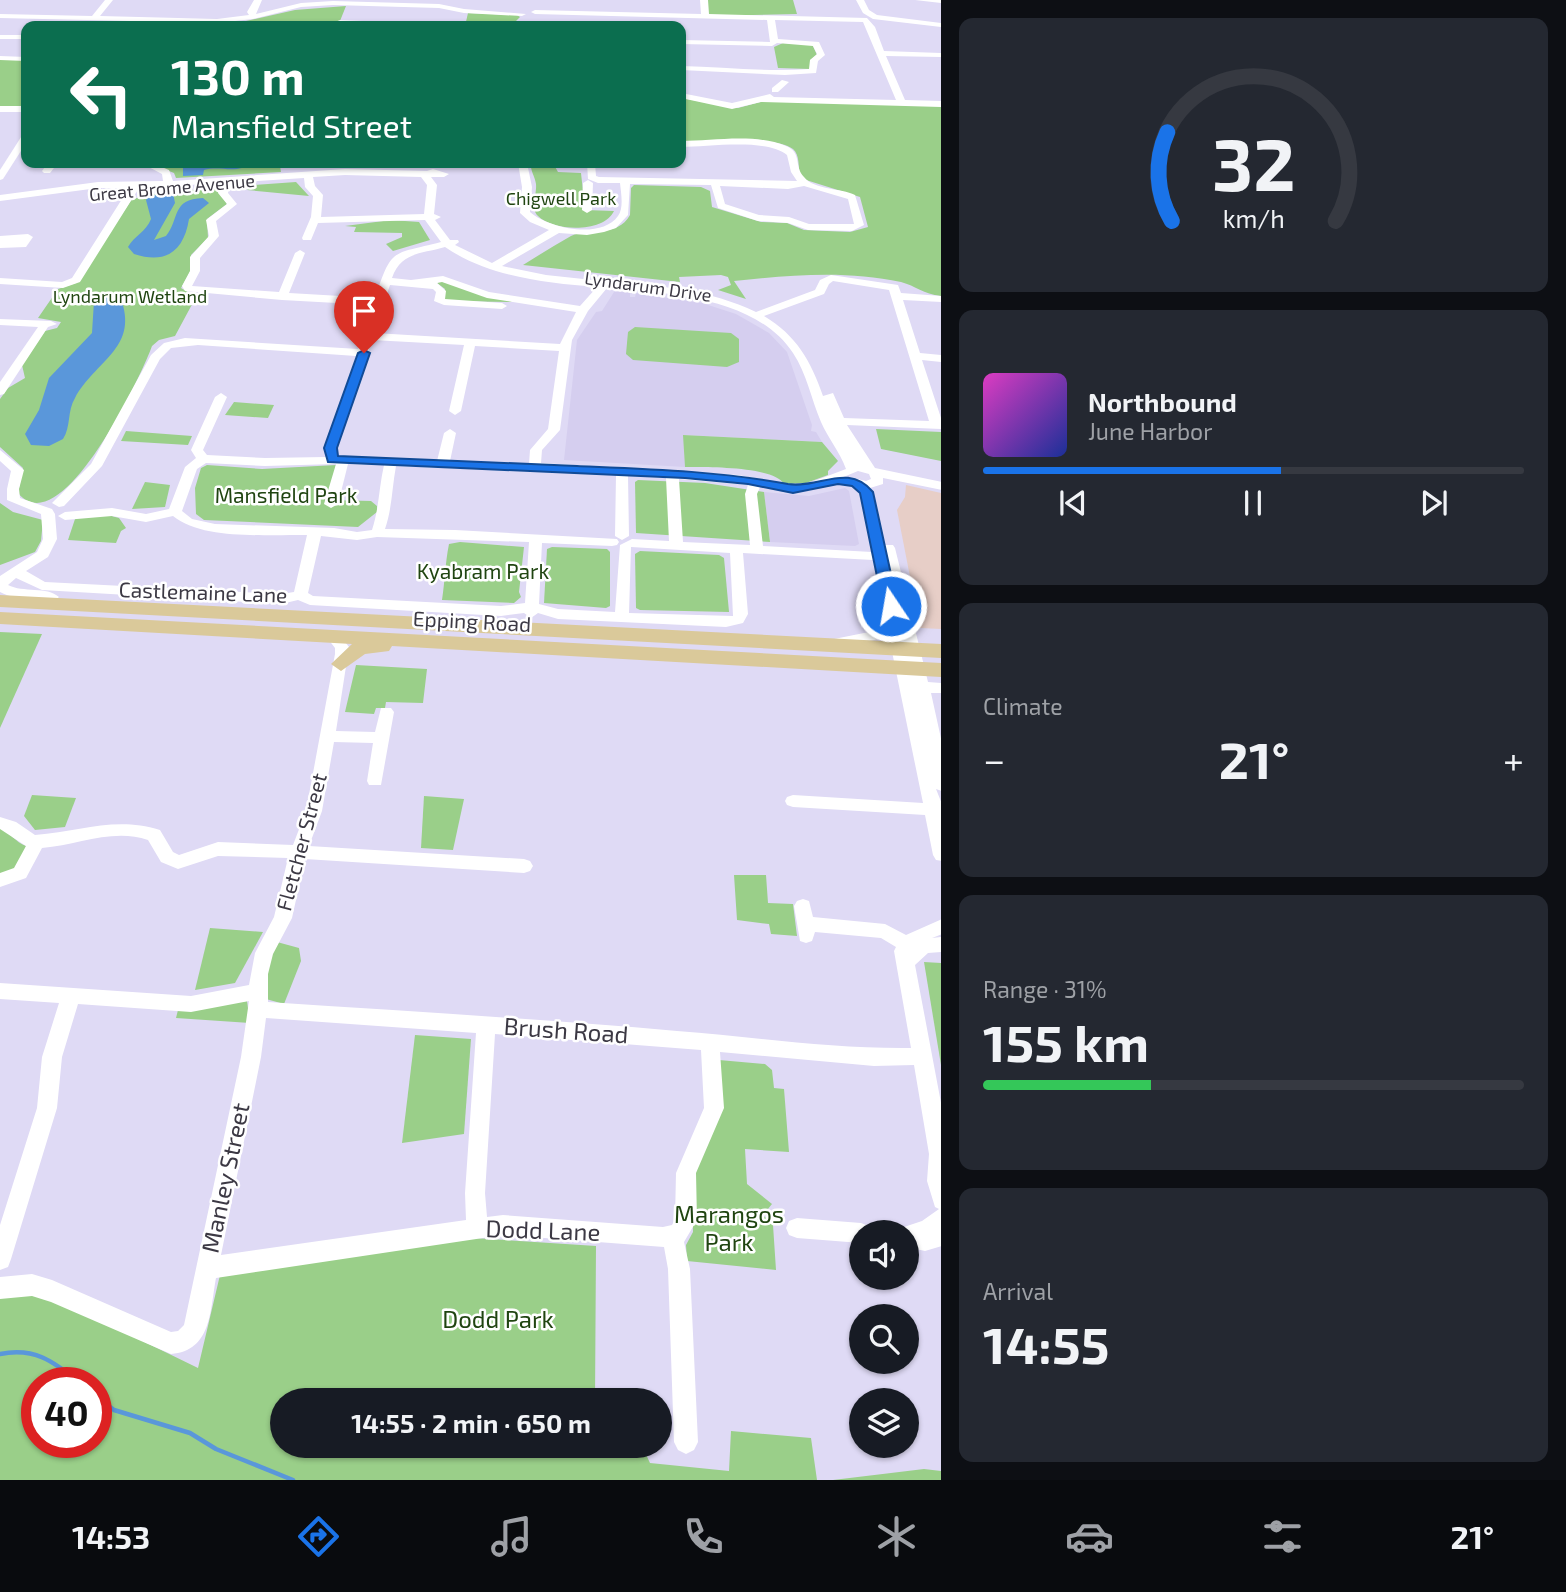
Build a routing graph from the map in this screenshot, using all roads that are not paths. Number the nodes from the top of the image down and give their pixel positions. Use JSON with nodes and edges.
{"nodes":[{"id":1,"x":109,"y":0,"type":"edge"},
{"id":2,"x":258,"y":0,"type":"edge"},
{"id":3,"x":704,"y":0,"type":"edge"},
{"id":4,"x":860,"y":0,"type":"edge"},
{"id":5,"x":919,"y":0,"type":"edge"},
{"id":6,"x":343,"y":1,"type":"edge"},
{"id":7,"x":938,"y":1,"type":"edge"},
{"id":8,"x":459,"y":5,"type":"edge"},
{"id":9,"x":440,"y":8,"type":"junction"},
{"id":10,"x":529,"y":11,"type":"edge"},
{"id":11,"x":941,"y":13,"type":"edge"},
{"id":12,"x":255,"y":14,"type":"junction"},
{"id":13,"x":0,"y":16,"type":"edge"},
{"id":14,"x":13,"y":16,"type":"junction"},
{"id":15,"x":66,"y":16,"type":"junction"},
{"id":16,"x":770,"y":16,"type":"junction"},
{"id":17,"x":95,"y":17,"type":"junction"},
{"id":18,"x":705,"y":18,"type":"junction"},
{"id":19,"x":870,"y":19,"type":"junction"},
{"id":20,"x":62,"y":21,"type":"edge"},
{"id":21,"x":117,"y":21,"type":"edge"},
{"id":22,"x":216,"y":21,"type":"edge"},
{"id":23,"x":435,"y":21,"type":"edge"},
{"id":24,"x":941,"y":25,"type":"edge"},
{"id":25,"x":0,"y":34,"type":"edge"},
{"id":26,"x":21,"y":36,"type":"edge"},
{"id":27,"x":775,"y":41,"type":"junction"},
{"id":28,"x":686,"y":42,"type":"edge"},
{"id":29,"x":882,"y":53,"type":"junction"},
{"id":30,"x":941,"y":55,"type":"edge"},
{"id":31,"x":0,"y":58,"type":"edge"},
{"id":32,"x":21,"y":59,"type":"edge"},
{"id":33,"x":686,"y":68,"type":"edge"},
{"id":34,"x":783,"y":75,"type":"junction"},
{"id":35,"x":776,"y":96,"type":"junction"},
{"id":36,"x":686,"y":97,"type":"edge"},
{"id":37,"x":901,"y":102,"type":"junction"},
{"id":38,"x":941,"y":104,"type":"edge"},
{"id":39,"x":0,"y":109,"type":"edge"},
{"id":40,"x":21,"y":110,"type":"edge"},
{"id":41,"x":21,"y":142,"type":"edge"},
{"id":42,"x":686,"y":144,"type":"edge"},
{"id":43,"x":15,"y":151,"type":"junction"},
{"id":44,"x":21,"y":151,"type":"edge"},
{"id":45,"x":157,"y":168,"type":"edge"},
{"id":46,"x":394,"y":168,"type":"edge"},
{"id":47,"x":523,"y":168,"type":"edge"},
{"id":48,"x":592,"y":168,"type":"edge"},
{"id":49,"x":2,"y":172,"type":"edge"},
{"id":50,"x":392,"y":175,"type":"junction"},
{"id":51,"x":435,"y":175,"type":"edge"},
{"id":52,"x":308,"y":176,"type":"junction"},
{"id":53,"x":223,"y":181,"type":"junction"},
{"id":54,"x":625,"y":181,"type":"junction"},
{"id":55,"x":803,"y":182,"type":"junction"},
{"id":56,"x":588,"y":183,"type":"dead end"},
{"id":57,"x":168,"y":185,"type":"junction"},
{"id":58,"x":716,"y":187,"type":"junction"},
{"id":59,"x":133,"y":189,"type":"junction"},
{"id":60,"x":4,"y":200,"type":"edge"},
{"id":61,"x":587,"y":210,"type":"dead end"},
{"id":62,"x":432,"y":217,"type":"junction"},
{"id":63,"x":315,"y":220,"type":"junction"},
{"id":64,"x":559,"y":230,"type":"junction"},
{"id":65,"x":307,"y":238,"type":"dead end"},
{"id":66,"x":0,"y":239,"type":"edge"},
{"id":67,"x":0,"y":245,"type":"edge"},
{"id":68,"x":453,"y":245,"type":"junction"},
{"id":69,"x":300,"y":253,"type":"dead end"},
{"id":70,"x":499,"y":266,"type":"junction"},
{"id":71,"x":388,"y":276,"type":"junction"},
{"id":72,"x":0,"y":281,"type":"edge"},
{"id":73,"x":591,"y":281,"type":"junction"},
{"id":74,"x":438,"y":283,"type":"junction"},
{"id":75,"x":605,"y":283,"type":"junction"},
{"id":76,"x":899,"y":296,"type":"junction"},
{"id":77,"x":282,"y":297,"type":"junction"},
{"id":78,"x":941,"y":299,"type":"edge"},
{"id":79,"x":380,"y":302,"type":"junction"},
{"id":80,"x":510,"y":302,"type":"junction"},
{"id":81,"x":583,"y":310,"type":"junction"},
{"id":82,"x":762,"y":316,"type":"junction"},
{"id":83,"x":0,"y":322,"type":"edge"},
{"id":84,"x":369,"y":336,"type":"junction"},
{"id":85,"x":470,"y":343,"type":"junction"},
{"id":86,"x":565,"y":348,"type":"junction"},
{"id":87,"x":364,"y":353,"type":"junction"},
{"id":88,"x":917,"y":356,"type":"junction"},
{"id":89,"x":941,"y":359,"type":"edge"},
{"id":90,"x":9,"y":376,"type":"edge"},
{"id":91,"x":0,"y":391,"type":"edge"},
{"id":92,"x":221,"y":397,"type":"dead end"},
{"id":93,"x":455,"y":411,"type":"dead end"},
{"id":94,"x":839,"y":421,"type":"junction"},
{"id":95,"x":939,"y":425,"type":"edge"},
{"id":96,"x":450,"y":433,"type":"dead end"},
{"id":97,"x":0,"y":454,"type":"edge"},
{"id":98,"x":338,"y":456,"type":"junction"},
{"id":99,"x":202,"y":459,"type":"junction"},
{"id":100,"x":391,"y":461,"type":"junction"},
{"id":101,"x":443,"y":464,"type":"junction"},
{"id":102,"x":537,"y":464,"type":"junction"},
{"id":103,"x":622,"y":471,"type":"junction"},
{"id":104,"x":672,"y":474,"type":"junction"},
{"id":105,"x":864,"y":477,"type":"junction"},
{"id":106,"x":756,"y":482,"type":"junction"},
{"id":107,"x":941,"y":486,"type":"edge"},
{"id":108,"x":331,"y":504,"type":"dead end"},
{"id":109,"x":60,"y":509,"type":"junction"},
{"id":110,"x":175,"y":512,"type":"junction"},
{"id":111,"x":379,"y":526,"type":"junction"},
{"id":112,"x":315,"y":531,"type":"junction"},
{"id":113,"x":536,"y":538,"type":"junction"},
{"id":114,"x":622,"y":543,"type":"junction"},
{"id":115,"x":676,"y":545,"type":"junction"},
{"id":116,"x":736,"y":548,"type":"junction"},
{"id":117,"x":757,"y":549,"type":"junction"},
{"id":118,"x":884,"y":555,"type":"junction"},
{"id":119,"x":34,"y":561,"type":"junction"},
{"id":120,"x":7,"y":571,"type":"edge"},
{"id":121,"x":32,"y":580,"type":"junction"},
{"id":122,"x":299,"y":595,"type":"junction"},
{"id":123,"x":0,"y":601,"type":"edge"},
{"id":124,"x":151,"y":609,"type":"junction"},
{"id":125,"x":531,"y":610,"type":"junction"},
{"id":126,"x":622,"y":617,"type":"junction"},
{"id":127,"x":0,"y":618,"type":"edge"},
{"id":128,"x":895,"y":626,"type":"junction"},
{"id":129,"x":332,"y":635,"type":"junction"},
{"id":130,"x":818,"y":645,"type":"junction"},
{"id":131,"x":499,"y":647,"type":"junction"},
{"id":132,"x":941,"y":651,"type":"edge"},
{"id":133,"x":341,"y":664,"type":"junction"},
{"id":134,"x":906,"y":665,"type":"junction"},
{"id":135,"x":941,"y":670,"type":"edge"},
{"id":136,"x":941,"y":688,"type":"edge"},
{"id":137,"x":386,"y":712,"type":"dead end"},
{"id":138,"x":327,"y":736,"type":"junction"},
{"id":139,"x":382,"y":738,"type":"junction"},
{"id":140,"x":375,"y":781,"type":"dead end"},
{"id":141,"x":941,"y":785,"type":"edge"},
{"id":142,"x":793,"y":801,"type":"dead end"},
{"id":143,"x":937,"y":810,"type":"edge"},
{"id":144,"x":0,"y":823,"type":"edge"},
{"id":145,"x":36,"y":842,"type":"junction"},
{"id":146,"x":299,"y":851,"type":"junction"},
{"id":147,"x":941,"y":855,"type":"edge"},
{"id":148,"x":511,"y":865,"type":"dead end"},
{"id":149,"x":0,"y":880,"type":"edge"},
{"id":150,"x":804,"y":922,"type":"dead end"},
{"id":151,"x":941,"y":926,"type":"edge"},
{"id":152,"x":941,"y":944,"type":"edge"},
{"id":153,"x":909,"y":953,"type":"junction"},
{"id":154,"x":0,"y":991,"type":"edge"},
{"id":155,"x":71,"y":996,"type":"junction"},
{"id":156,"x":258,"y":1000,"type":"junction"},
{"id":157,"x":486,"y":1025,"type":"junction"},
{"id":158,"x":710,"y":1042,"type":"junction"},
{"id":159,"x":921,"y":1061,"type":"junction"},
{"id":160,"x":939,"y":1162,"type":"edge"},
{"id":161,"x":941,"y":1200,"type":"edge"},
{"id":162,"x":941,"y":1218,"type":"edge"},
{"id":163,"x":477,"y":1228,"type":"junction"},
{"id":164,"x":797,"y":1228,"type":"dead end"},
{"id":165,"x":849,"y":1232,"type":"edge"},
{"id":166,"x":919,"y":1232,"type":"edge"},
{"id":167,"x":941,"y":1235,"type":"edge"},
{"id":168,"x":672,"y":1237,"type":"junction"},
{"id":169,"x":919,"y":1240,"type":"edge"},
{"id":170,"x":0,"y":1259,"type":"edge"},
{"id":171,"x":208,"y":1268,"type":"junction"},
{"id":172,"x":0,"y":1288,"type":"edge"},
{"id":173,"x":686,"y":1442,"type":"dead end"}],
"edges":[{"from":1,"to":17,"type":"street"},
{"from":2,"to":12,"type":"street"},
{"from":3,"to":18,"type":"street"},
{"from":4,"to":19,"type":"street"},
{"from":5,"to":7,"type":"street"},
{"from":6,"to":9,"type":"street"},
{"from":6,"to":12,"type":"street"},
{"from":7,"to":11,"type":"street"},
{"from":8,"to":9,"type":"street"},
{"from":8,"to":10,"type":"street"},
{"from":9,"to":23,"type":"street"},
{"from":10,"to":18,"type":"street"},
{"from":12,"to":22,"type":"street"},
{"from":13,"to":14,"type":"street"},
{"from":14,"to":15,"type":"street"},
{"from":14,"to":25,"type":"street"},
{"from":15,"to":17,"type":"street"},
{"from":15,"to":20,"type":"street"},
{"from":16,"to":18,"type":"street"},
{"from":16,"to":19,"type":"street"},
{"from":16,"to":27,"type":"street"},
{"from":17,"to":21,"type":"street"},
{"from":19,"to":24,"type":"street"},
{"from":19,"to":29,"type":"street"},
{"from":25,"to":26,"type":"street"},
{"from":27,"to":28,"type":"street"},
{"from":27,"to":34,"type":"street"},
{"from":29,"to":30,"type":"street"},
{"from":29,"to":37,"type":"street"},
{"from":31,"to":32,"type":"street"},
{"from":33,"to":34,"type":"street"},
{"from":34,"to":35,"type":"street"},
{"from":35,"to":36,"type":"street"},
{"from":35,"to":37,"type":"street"},
{"from":37,"to":38,"type":"street"},
{"from":39,"to":40,"type":"street"},
{"from":41,"to":43,"type":"street"},
{"from":42,"to":55,"type":"street"},
{"from":43,"to":44,"type":"street"},
{"from":43,"to":49,"type":"street"},
{"from":45,"to":57,"type":"street"},
{"from":46,"to":50,"type":"street"},
{"from":47,"to":64,"type":"street"},
{"from":48,"to":54,"type":"street"},
{"from":49,"to":60,"type":"street"},
{"from":50,"to":51,"type":"street","name":"Great Brome Avenue"},
{"from":50,"to":52,"type":"street","name":"Great Brome Avenue"},
{"from":51,"to":62,"type":"street"},
{"from":52,"to":53,"type":"street","name":"Great Brome Avenue"},
{"from":52,"to":63,"type":"street"},
{"from":53,"to":57,"type":"street","name":"Great Brome Avenue"},
{"from":53,"to":77,"type":"street"},
{"from":54,"to":58,"type":"street"},
{"from":54,"to":64,"type":"street"},
{"from":55,"to":58,"type":"street"},
{"from":55,"to":58,"type":"street"},
{"from":56,"to":61,"type":"street"},
{"from":57,"to":59,"type":"street","name":"Great Brome Avenue"},
{"from":59,"to":60,"type":"street","name":"Great Brome Avenue"},
{"from":59,"to":72,"type":"street"},
{"from":62,"to":63,"type":"street"},
{"from":62,"to":68,"type":"street","name":"Lyndarum Drive"},
{"from":63,"to":65,"type":"street"},
{"from":64,"to":70,"type":"street"},
{"from":66,"to":67,"type":"street"},
{"from":68,"to":70,"type":"street","name":"Lyndarum Drive"},
{"from":68,"to":71,"type":"street"},
{"from":69,"to":77,"type":"street"},
{"from":70,"to":73,"type":"street","name":"Lyndarum Drive"},
{"from":71,"to":74,"type":"street"},
{"from":71,"to":79,"type":"street"},
{"from":73,"to":75,"type":"street","name":"Lyndarum Drive"},
{"from":73,"to":81,"type":"street"},
{"from":74,"to":80,"type":"street"},
{"from":74,"to":80,"type":"street"},
{"from":75,"to":81,"type":"street"},
{"from":75,"to":82,"type":"street","name":"Lyndarum Drive"},
{"from":76,"to":78,"type":"street"},
{"from":76,"to":82,"type":"street"},
{"from":76,"to":88,"type":"street"},
{"from":77,"to":79,"type":"street"},
{"from":79,"to":84,"type":"street"},
{"from":80,"to":81,"type":"street"},
{"from":81,"to":86,"type":"street"},
{"from":82,"to":94,"type":"street","name":"Lyndarum Drive"},
{"from":82,"to":105,"type":"street","name":"Lyndarum Drive"},
{"from":83,"to":90,"type":"street"},
{"from":84,"to":85,"type":"street"},
{"from":84,"to":87,"type":"street"},
{"from":85,"to":86,"type":"street"},
{"from":85,"to":93,"type":"street"},
{"from":86,"to":102,"type":"street"},
{"from":87,"to":98,"type":"street"},
{"from":87,"to":109,"type":"street"},
{"from":88,"to":89,"type":"street"},
{"from":88,"to":95,"type":"street"},
{"from":90,"to":91,"type":"street"},
{"from":92,"to":99,"type":"street"},
{"from":94,"to":95,"type":"street"},
{"from":94,"to":105,"type":"street","name":"Lyndarum Drive"},
{"from":96,"to":101,"type":"street"},
{"from":97,"to":109,"type":"street"},
{"from":98,"to":99,"type":"street"},
{"from":98,"to":100,"type":"street"},
{"from":98,"to":108,"type":"street"},
{"from":99,"to":110,"type":"street"},
{"from":100,"to":101,"type":"street"},
{"from":100,"to":111,"type":"street"},
{"from":101,"to":102,"type":"street"},
{"from":102,"to":103,"type":"street"},
{"from":103,"to":104,"type":"street"},
{"from":103,"to":114,"type":"street"},
{"from":104,"to":106,"type":"street"},
{"from":104,"to":115,"type":"street"},
{"from":105,"to":106,"type":"street"},
{"from":105,"to":107,"type":"street"},
{"from":105,"to":118,"type":"street","name":"Lyndarum Drive"},
{"from":106,"to":117,"type":"street"},
{"from":109,"to":110,"type":"street"},
{"from":109,"to":119,"type":"street"},
{"from":110,"to":112,"type":"street"},
{"from":111,"to":112,"type":"street"},
{"from":111,"to":113,"type":"street"},
{"from":112,"to":122,"type":"street"},
{"from":113,"to":114,"type":"street"},
{"from":113,"to":125,"type":"street"},
{"from":114,"to":115,"type":"street"},
{"from":114,"to":126,"type":"street"},
{"from":115,"to":116,"type":"street"},
{"from":116,"to":117,"type":"street"},
{"from":116,"to":126,"type":"street","name":"Castlemaine Lane"},
{"from":117,"to":118,"type":"street"},
{"from":118,"to":128,"type":"street","name":"Lyndarum Drive"},
{"from":118,"to":134,"type":"street","name":"Lyndarum Drive"},
{"from":119,"to":120,"type":"street"},
{"from":119,"to":121,"type":"street"},
{"from":120,"to":121,"type":"street","name":"Castlemaine Lane"},
{"from":120,"to":124,"type":"street"},
{"from":121,"to":122,"type":"street","name":"Castlemaine Lane"},
{"from":122,"to":125,"type":"street","name":"Castlemaine Lane"},
{"from":123,"to":124,"type":"main road","name":"Epping Road"},
{"from":124,"to":130,"type":"main road","name":"Epping Road"},
{"from":125,"to":126,"type":"street","name":"Castlemaine Lane"},
{"from":127,"to":129,"type":"main road","name":"Epping Road"},
{"from":128,"to":130,"type":"street"},
{"from":128,"to":134,"type":"street","name":"Lyndarum Drive"},
{"from":129,"to":131,"type":"main road","name":"Epping Road"},
{"from":129,"to":133,"type":"street","name":"Fletcher Street"},
{"from":130,"to":134,"type":"main road","name":"Epping Road"},
{"from":131,"to":133,"type":"main road"},
{"from":131,"to":134,"type":"main road","name":"Epping Road"},
{"from":132,"to":134,"type":"main road","name":"Epping Road"},
{"from":133,"to":138,"type":"street","name":"Fletcher Street"},
{"from":134,"to":135,"type":"main road","name":"Epping Road"},
{"from":134,"to":136,"type":"street","name":"Epping Road"},
{"from":134,"to":141,"type":"street"},
{"from":134,"to":143,"type":"street"},
{"from":137,"to":139,"type":"street"},
{"from":138,"to":139,"type":"street"},
{"from":138,"to":146,"type":"street","name":"Fletcher Street"},
{"from":139,"to":140,"type":"street"},
{"from":142,"to":143,"type":"street"},
{"from":143,"to":147,"type":"street"},
{"from":144,"to":145,"type":"street"},
{"from":145,"to":146,"type":"street"},
{"from":145,"to":149,"type":"street"},
{"from":146,"to":148,"type":"street"},
{"from":146,"to":156,"type":"street","name":"Fletcher Street"},
{"from":150,"to":153,"type":"street"},
{"from":151,"to":153,"type":"street"},
{"from":152,"to":153,"type":"street"},
{"from":153,"to":159,"type":"street"},
{"from":154,"to":155,"type":"street","name":"Brush Road"},
{"from":155,"to":156,"type":"street","name":"Brush Road"},
{"from":155,"to":170,"type":"street"},
{"from":156,"to":157,"type":"street","name":"Brush Road"},
{"from":156,"to":171,"type":"street","name":"Manley Street"},
{"from":157,"to":158,"type":"street","name":"Brush Road"},
{"from":157,"to":163,"type":"street"},
{"from":158,"to":159,"type":"street","name":"Brush Road"},
{"from":158,"to":168,"type":"street"},
{"from":159,"to":160,"type":"street"},
{"from":160,"to":161,"type":"street"},
{"from":162,"to":166,"type":"street"},
{"from":163,"to":168,"type":"street","name":"Dodd Lane"},
{"from":163,"to":171,"type":"street","name":"Dodd Lane"},
{"from":164,"to":165,"type":"street"},
{"from":167,"to":169,"type":"street"},
{"from":168,"to":173,"type":"street"},
{"from":171,"to":172,"type":"street","name":"Manley Street"}]}
